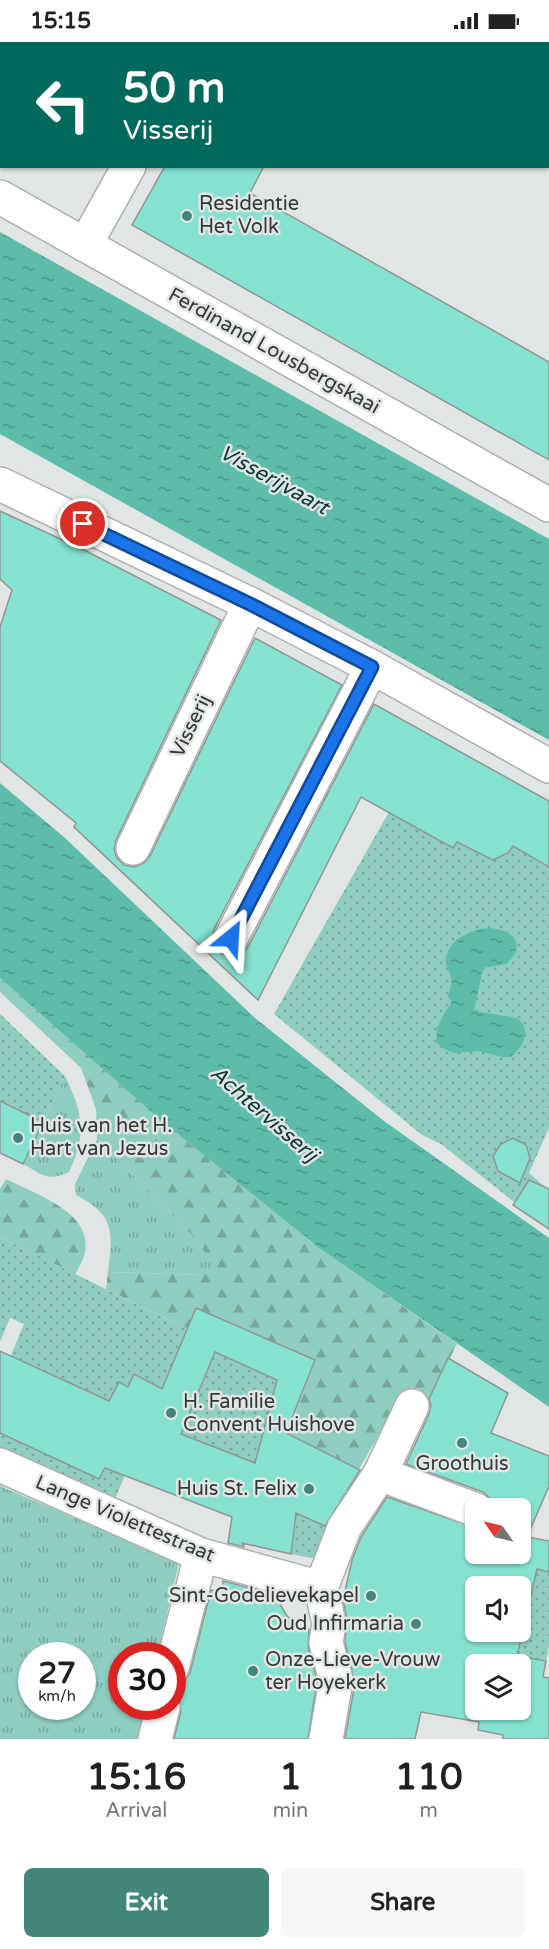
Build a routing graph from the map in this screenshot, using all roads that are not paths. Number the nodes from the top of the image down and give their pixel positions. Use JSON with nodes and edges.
{"nodes":[{"id":1,"x":128,"y":168,"type":"edge"},
{"id":2,"x":0,"y":197,"type":"edge"},
{"id":3,"x":85,"y":244,"type":"junction"},
{"id":4,"x":0,"y":484,"type":"edge"},
{"id":5,"x":549,"y":505,"type":"edge"},
{"id":6,"x":250,"y":604,"type":"junction"},
{"id":7,"x":372,"y":667,"type":"junction"},
{"id":8,"x":549,"y":766,"type":"edge"},
{"id":9,"x":132,"y":848,"type":"dead end"},
{"id":10,"x":231,"y":938,"type":"dead end"},
{"id":11,"x":412,"y":1406,"type":"dead end"},
{"id":12,"x":0,"y":1465,"type":"edge"},
{"id":13,"x":380,"y":1474,"type":"junction"},
{"id":14,"x":465,"y":1506,"type":"edge"},
{"id":15,"x":201,"y":1555,"type":"junction"},
{"id":16,"x":321,"y":1588,"type":"junction"},
{"id":17,"x":179,"y":1642,"type":"edge"},
{"id":18,"x":159,"y":1720,"type":"edge"},
{"id":19,"x":154,"y":1739,"type":"edge"},
{"id":20,"x":326,"y":1739,"type":"edge"}],
"edges":[{"from":1,"to":3,"type":"street"},
{"from":2,"to":3,"type":"street","name":"Ferdinand Lousbergskaai"},
{"from":3,"to":5,"type":"street","name":"Ferdinand Lousbergskaai"},
{"from":4,"to":6,"type":"street"},
{"from":6,"to":7,"type":"street"},
{"from":6,"to":9,"type":"street","name":"Visserij"},
{"from":7,"to":8,"type":"street"},
{"from":7,"to":10,"type":"street"},
{"from":11,"to":13,"type":"street"},
{"from":12,"to":15,"type":"street","name":"Lange Violettestraat"},
{"from":13,"to":14,"type":"street"},
{"from":13,"to":16,"type":"street"},
{"from":15,"to":16,"type":"street","name":"Lange Violettestraat"},
{"from":15,"to":17,"type":"street"},
{"from":16,"to":20,"type":"street"},
{"from":18,"to":19,"type":"street"}]}
